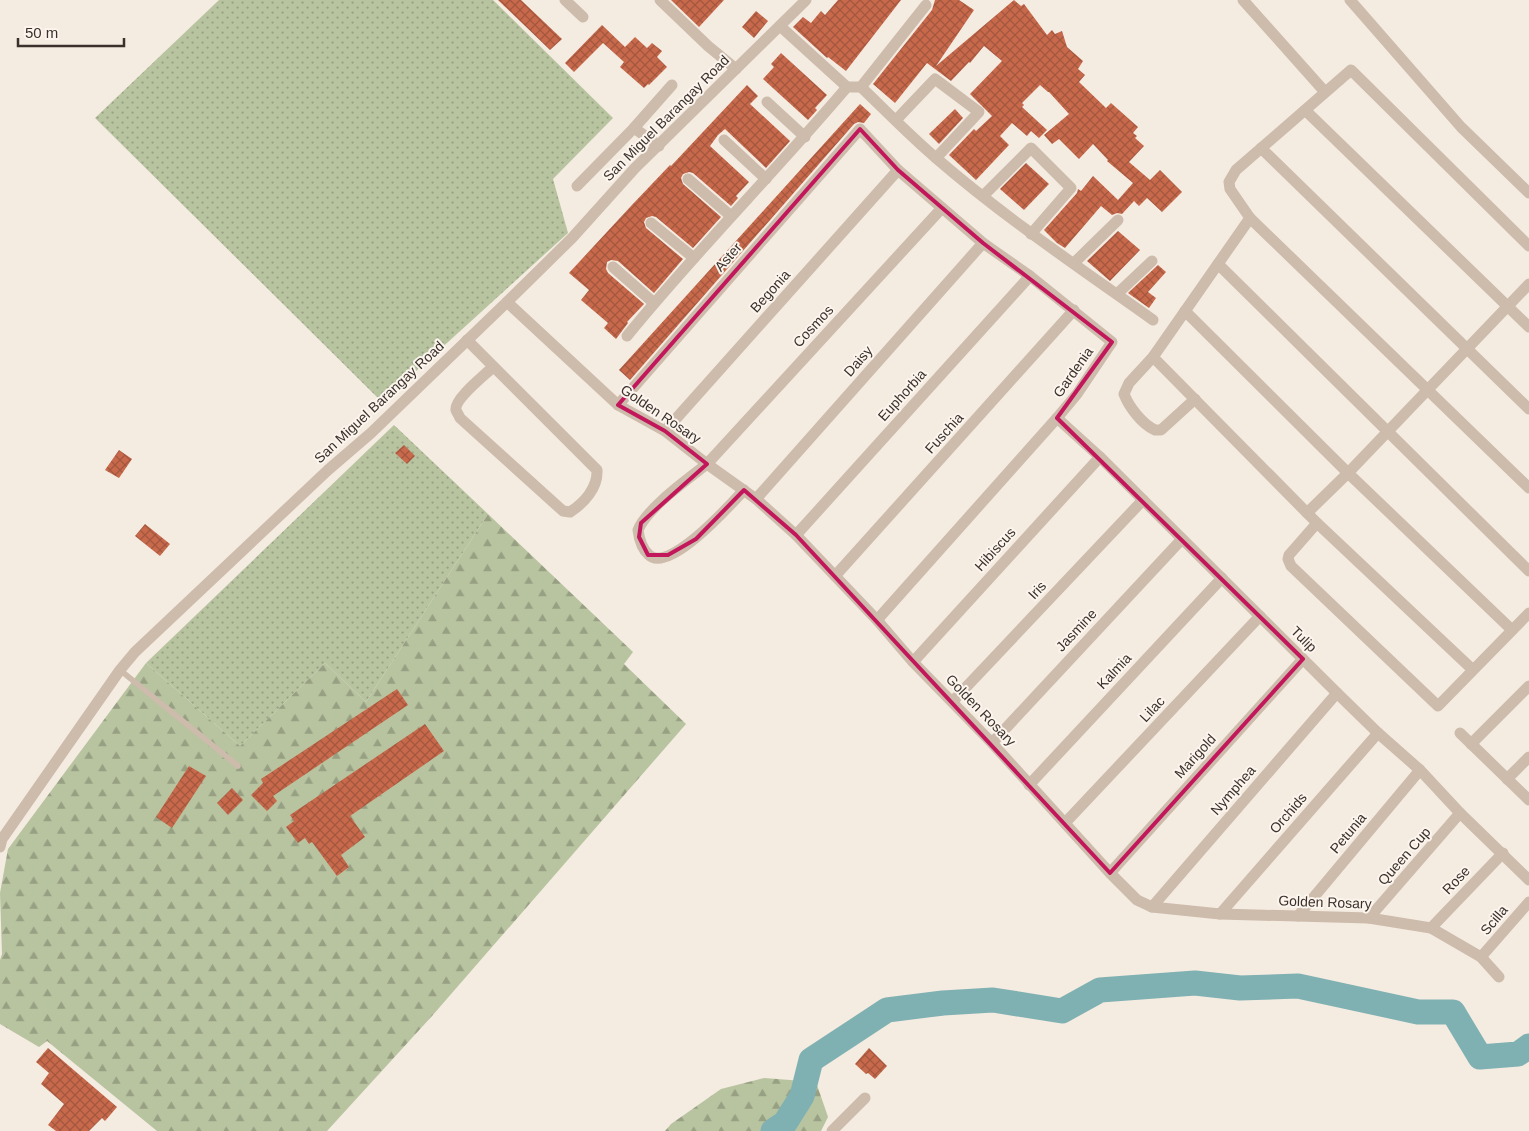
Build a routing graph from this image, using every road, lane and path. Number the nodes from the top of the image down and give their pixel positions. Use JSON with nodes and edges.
{"nodes":[{"id":1,"x":565,"y":0,"type":"edge"},
{"id":2,"x":660,"y":0,"type":"edge"},
{"id":3,"x":806,"y":0,"type":"edge"},
{"id":4,"x":1243,"y":0,"type":"edge"},
{"id":5,"x":1350,"y":0,"type":"edge"},
{"id":6,"x":926,"y":5,"type":"dead end"},
{"id":7,"x":583,"y":17,"type":"dead end"},
{"id":8,"x":780,"y":26,"type":"junction"},
{"id":9,"x":736,"y":69,"type":"junction"},
{"id":10,"x":672,"y":85,"type":"dead end"},
{"id":11,"x":847,"y":87,"type":"junction"},
{"id":12,"x":861,"y":87,"type":"junction"},
{"id":13,"x":1326,"y":92,"type":"junction"},
{"id":14,"x":767,"y":102,"type":"dead end"},
{"id":15,"x":1305,"y":110,"type":"junction"},
{"id":16,"x":896,"y":120,"type":"junction"},
{"id":17,"x":634,"y":128,"type":"junction"},
{"id":18,"x":860,"y":129,"type":"joint"},
{"id":19,"x":805,"y":137,"type":"junction"},
{"id":20,"x":724,"y":140,"type":"dead end"},
{"id":21,"x":659,"y":146,"type":"junction"},
{"id":22,"x":1261,"y":148,"type":"junction"},
{"id":23,"x":936,"y":158,"type":"junction"},
{"id":24,"x":898,"y":170,"type":"junction"},
{"id":25,"x":688,"y":179,"type":"dead end"},
{"id":26,"x":766,"y":179,"type":"junction"},
{"id":27,"x":576,"y":186,"type":"dead end"},
{"id":28,"x":1529,"y":193,"type":"edge"},
{"id":29,"x":983,"y":196,"type":"junction"},
{"id":30,"x":942,"y":208,"type":"junction"},
{"id":31,"x":731,"y":216,"type":"junction"},
{"id":32,"x":1250,"y":218,"type":"junction"},
{"id":33,"x":1118,"y":220,"type":"dead end"},
{"id":34,"x":651,"y":223,"type":"dead end"},
{"id":35,"x":1031,"y":234,"type":"junction"},
{"id":36,"x":983,"y":243,"type":"junction"},
{"id":37,"x":1529,"y":246,"type":"edge"},
{"id":38,"x":694,"y":258,"type":"junction"},
{"id":39,"x":1152,"y":261,"type":"dead end"},
{"id":40,"x":1074,"y":263,"type":"junction"},
{"id":41,"x":1218,"y":264,"type":"junction"},
{"id":42,"x":613,"y":267,"type":"dead end"},
{"id":43,"x":1030,"y":276,"type":"junction"},
{"id":44,"x":1529,"y":284,"type":"edge"},
{"id":45,"x":1117,"y":294,"type":"junction"},
{"id":46,"x":507,"y":302,"type":"junction"},
{"id":47,"x":654,"y":303,"type":"junction"},
{"id":48,"x":1508,"y":306,"type":"junction"},
{"id":49,"x":1074,"y":310,"type":"junction"},
{"id":50,"x":1185,"y":311,"type":"junction"},
{"id":51,"x":1153,"y":320,"type":"dead end"},
{"id":52,"x":1529,"y":326,"type":"edge"},
{"id":53,"x":627,"y":336,"type":"dead end"},
{"id":54,"x":467,"y":340,"type":"junction"},
{"id":55,"x":1467,"y":348,"type":"junction"},
{"id":56,"x":1153,"y":357,"type":"junction"},
{"id":57,"x":493,"y":367,"type":"junction"},
{"id":58,"x":1427,"y":391,"type":"junction"},
{"id":59,"x":1195,"y":400,"type":"junction"},
{"id":60,"x":618,"y":405,"type":"junction"},
{"id":61,"x":1529,"y":409,"type":"edge"},
{"id":62,"x":1057,"y":418,"type":"junction"},
{"id":63,"x":665,"y":431,"type":"junction"},
{"id":64,"x":1388,"y":432,"type":"junction"},
{"id":65,"x":1100,"y":457,"type":"junction"},
{"id":66,"x":707,"y":464,"type":"junction"},
{"id":67,"x":1348,"y":473,"type":"junction"},
{"id":68,"x":1529,"y":488,"type":"edge"},
{"id":69,"x":744,"y":490,"type":"junction"},
{"id":70,"x":756,"y":499,"type":"junction"},
{"id":71,"x":1143,"y":500,"type":"junction"},
{"id":72,"x":1307,"y":513,"type":"junction"},
{"id":73,"x":1317,"y":523,"type":"junction"},
{"id":74,"x":796,"y":535,"type":"junction"},
{"id":75,"x":1182,"y":539,"type":"junction"},
{"id":76,"x":1529,"y":571,"type":"edge"},
{"id":77,"x":835,"y":576,"type":"junction"},
{"id":78,"x":1222,"y":578,"type":"junction"},
{"id":79,"x":1529,"y":613,"type":"edge"},
{"id":80,"x":1260,"y":616,"type":"junction"},
{"id":81,"x":877,"y":620,"type":"junction"},
{"id":82,"x":1512,"y":630,"type":"junction"},
{"id":83,"x":1303,"y":659,"type":"junction"},
{"id":84,"x":913,"y":662,"type":"junction"},
{"id":85,"x":120,"y":670,"type":"junction"},
{"id":86,"x":1473,"y":670,"type":"junction"},
{"id":87,"x":1529,"y":686,"type":"edge"},
{"id":88,"x":1338,"y":693,"type":"junction"},
{"id":89,"x":953,"y":701,"type":"junction"},
{"id":90,"x":1378,"y":733,"type":"junction"},
{"id":91,"x":1460,"y":734,"type":"dead end"},
{"id":92,"x":992,"y":743,"type":"junction"},
{"id":93,"x":1471,"y":744,"type":"junction"},
{"id":94,"x":1529,"y":757,"type":"edge"},
{"id":95,"x":238,"y":766,"type":"dead end"},
{"id":96,"x":1420,"y":770,"type":"junction"},
{"id":97,"x":1507,"y":779,"type":"junction"},
{"id":98,"x":1029,"y":785,"type":"junction"},
{"id":99,"x":1529,"y":800,"type":"edge"},
{"id":100,"x":1460,"y":813,"type":"junction"},
{"id":101,"x":1065,"y":823,"type":"junction"},
{"id":102,"x":0,"y":847,"type":"edge"},
{"id":103,"x":1502,"y":853,"type":"junction"},
{"id":104,"x":1110,"y":873,"type":"junction"},
{"id":105,"x":1529,"y":880,"type":"edge"},
{"id":106,"x":1529,"y":902,"type":"edge"},
{"id":107,"x":1152,"y":907,"type":"junction"},
{"id":108,"x":1220,"y":914,"type":"junction"},
{"id":109,"x":1298,"y":916,"type":"junction"},
{"id":110,"x":1370,"y":918,"type":"junction"},
{"id":111,"x":1431,"y":928,"type":"junction"},
{"id":112,"x":1482,"y":957,"type":"junction"},
{"id":113,"x":1499,"y":977,"type":"dead end"},
{"id":114,"x":865,"y":1098,"type":"dead end"},
{"id":115,"x":832,"y":1131,"type":"edge"}],
"edges":[{"from":1,"to":7,"type":"street"},
{"from":2,"to":9,"type":"street"},
{"from":3,"to":8,"type":"street","name":"San Miguel Barangay Road"},
{"from":4,"to":13,"type":"street"},
{"from":5,"to":28,"type":"street"},
{"from":6,"to":12,"type":"street"},
{"from":8,"to":9,"type":"street","name":"San Miguel Barangay Road"},
{"from":8,"to":11,"type":"street"},
{"from":9,"to":21,"type":"street","name":"San Miguel Barangay Road"},
{"from":10,"to":17,"type":"street"},
{"from":11,"to":12,"type":"street"},
{"from":11,"to":19,"type":"street"},
{"from":12,"to":16,"type":"street"},
{"from":13,"to":15,"type":"street"},
{"from":13,"to":37,"type":"street"},
{"from":14,"to":19,"type":"street"},
{"from":15,"to":22,"type":"street"},
{"from":15,"to":48,"type":"street"},
{"from":16,"to":23,"type":"street"},
{"from":16,"to":23,"type":"street"},
{"from":17,"to":21,"type":"street"},
{"from":17,"to":27,"type":"street"},
{"from":18,"to":24,"type":"street","name":"Gardenia"},
{"from":18,"to":60,"type":"street","name":"Aster"},
{"from":19,"to":26,"type":"street"},
{"from":20,"to":26,"type":"street"},
{"from":21,"to":46,"type":"street","name":"San Miguel Barangay Road"},
{"from":22,"to":32,"type":"street"},
{"from":22,"to":55,"type":"street"},
{"from":23,"to":29,"type":"street"},
{"from":24,"to":30,"type":"street","name":"Gardenia"},
{"from":24,"to":63,"type":"street","name":"Begonia"},
{"from":25,"to":31,"type":"street"},
{"from":26,"to":31,"type":"street"},
{"from":29,"to":35,"type":"street"},
{"from":29,"to":35,"type":"street"},
{"from":30,"to":36,"type":"street","name":"Gardenia"},
{"from":30,"to":66,"type":"street","name":"Cosmos"},
{"from":31,"to":38,"type":"street"},
{"from":32,"to":41,"type":"street"},
{"from":32,"to":58,"type":"street"},
{"from":33,"to":40,"type":"street"},
{"from":34,"to":38,"type":"street"},
{"from":35,"to":40,"type":"street"},
{"from":36,"to":43,"type":"street","name":"Gardenia"},
{"from":36,"to":70,"type":"street","name":"Daisy"},
{"from":38,"to":47,"type":"street"},
{"from":39,"to":45,"type":"street"},
{"from":40,"to":45,"type":"street"},
{"from":41,"to":50,"type":"street"},
{"from":41,"to":64,"type":"street"},
{"from":42,"to":47,"type":"street"},
{"from":43,"to":49,"type":"street","name":"Gardenia"},
{"from":43,"to":74,"type":"street","name":"Euphorbia"},
{"from":44,"to":48,"type":"street"},
{"from":45,"to":51,"type":"street"},
{"from":46,"to":54,"type":"street","name":"San Miguel Barangay Road"},
{"from":46,"to":60,"type":"street","name":"Golden Rosary"},
{"from":47,"to":53,"type":"street"},
{"from":48,"to":52,"type":"street"},
{"from":48,"to":55,"type":"street"},
{"from":49,"to":62,"type":"street","name":"Gardenia"},
{"from":49,"to":77,"type":"street","name":"Fuschia"},
{"from":50,"to":56,"type":"street"},
{"from":50,"to":67,"type":"street"},
{"from":54,"to":57,"type":"street"},
{"from":54,"to":85,"type":"street","name":"San Miguel Barangay Road"},
{"from":55,"to":58,"type":"street"},
{"from":55,"to":61,"type":"street"},
{"from":56,"to":59,"type":"street"},
{"from":56,"to":59,"type":"street"},
{"from":57,"to":57,"type":"street"},
{"from":58,"to":64,"type":"street"},
{"from":58,"to":68,"type":"street"},
{"from":59,"to":72,"type":"street"},
{"from":60,"to":63,"type":"street","name":"Golden Rosary"},
{"from":62,"to":65,"type":"street","name":"Tulip"},
{"from":62,"to":81,"type":"street","name":"Gardenia"},
{"from":63,"to":66,"type":"street","name":"Golden Rosary"},
{"from":64,"to":67,"type":"street"},
{"from":64,"to":76,"type":"street"},
{"from":65,"to":71,"type":"street","name":"Tulip"},
{"from":65,"to":84,"type":"street","name":"Hibiscus"},
{"from":66,"to":69,"type":"street","name":"Golden Rosary"},
{"from":66,"to":69,"type":"street","name":"Cosmos"},
{"from":67,"to":72,"type":"street"},
{"from":67,"to":82,"type":"street"},
{"from":69,"to":70,"type":"street","name":"Golden Rosary"},
{"from":70,"to":74,"type":"street","name":"Golden Rosary"},
{"from":71,"to":75,"type":"street","name":"Tulip"},
{"from":71,"to":89,"type":"street","name":"Iris"},
{"from":72,"to":73,"type":"street"},
{"from":73,"to":86,"type":"street"},
{"from":73,"to":86,"type":"street"},
{"from":74,"to":77,"type":"street","name":"Golden Rosary"},
{"from":75,"to":78,"type":"street","name":"Tulip"},
{"from":75,"to":92,"type":"street","name":"Jasmine"},
{"from":77,"to":81,"type":"street","name":"Golden Rosary"},
{"from":78,"to":80,"type":"street","name":"Tulip"},
{"from":78,"to":98,"type":"street","name":"Kalmia"},
{"from":79,"to":82,"type":"street"},
{"from":80,"to":83,"type":"street","name":"Tulip"},
{"from":80,"to":101,"type":"street","name":"Lilac"},
{"from":81,"to":84,"type":"street","name":"Golden Rosary"},
{"from":82,"to":86,"type":"street"},
{"from":83,"to":88,"type":"street","name":"Tulip"},
{"from":83,"to":104,"type":"street","name":"Marigold"},
{"from":84,"to":89,"type":"street","name":"Golden Rosary"},
{"from":85,"to":95,"type":"lane"},
{"from":85,"to":102,"type":"street","name":"San Miguel Barangay Road"},
{"from":87,"to":93,"type":"street"},
{"from":88,"to":90,"type":"street","name":"Tulip"},
{"from":88,"to":107,"type":"street","name":"Nymphea"},
{"from":89,"to":92,"type":"street","name":"Golden Rosary"},
{"from":90,"to":96,"type":"street","name":"Tulip"},
{"from":90,"to":108,"type":"street","name":"Orchids"},
{"from":91,"to":93,"type":"street"},
{"from":92,"to":98,"type":"street","name":"Golden Rosary"},
{"from":93,"to":97,"type":"street"},
{"from":94,"to":97,"type":"street"},
{"from":96,"to":100,"type":"street","name":"Tulip"},
{"from":96,"to":109,"type":"street","name":"Petunia"},
{"from":97,"to":99,"type":"street"},
{"from":98,"to":101,"type":"street","name":"Golden Rosary"},
{"from":100,"to":103,"type":"street","name":"Tulip"},
{"from":100,"to":110,"type":"street","name":"Queen Cup"},
{"from":101,"to":104,"type":"street","name":"Golden Rosary"},
{"from":103,"to":105,"type":"street","name":"Tulip"},
{"from":103,"to":111,"type":"street","name":"Rose"},
{"from":104,"to":107,"type":"street","name":"Golden Rosary"},
{"from":106,"to":112,"type":"street","name":"Scilla"},
{"from":107,"to":108,"type":"street","name":"Golden Rosary"},
{"from":108,"to":109,"type":"street","name":"Golden Rosary"},
{"from":109,"to":110,"type":"street","name":"Golden Rosary"},
{"from":110,"to":111,"type":"street","name":"Golden Rosary"},
{"from":111,"to":112,"type":"street","name":"Golden Rosary"},
{"from":112,"to":113,"type":"street","name":"Golden Rosary"},
{"from":114,"to":115,"type":"street"}]}
